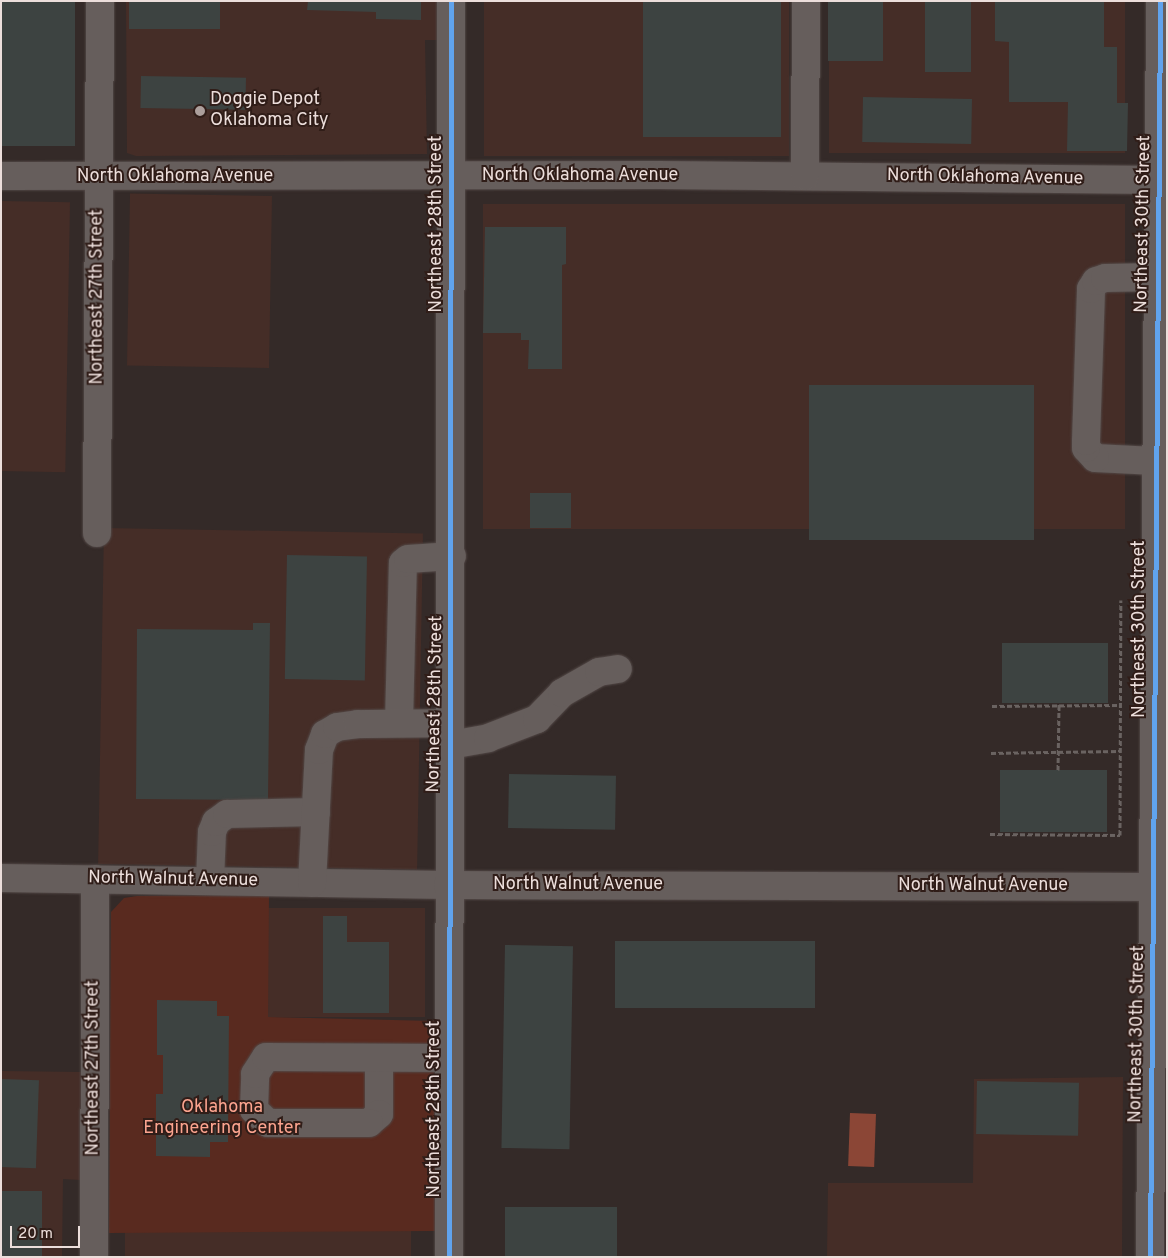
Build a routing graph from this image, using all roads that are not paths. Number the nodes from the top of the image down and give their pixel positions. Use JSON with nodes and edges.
{"nodes":[{"id":1,"x":100,"y":1,"type":"edge"},
{"id":2,"x":452,"y":1,"type":"edge"},
{"id":3,"x":806,"y":1,"type":"edge"},
{"id":4,"x":1160,"y":1,"type":"edge"},
{"id":5,"x":1,"y":176,"type":"edge"},
{"id":6,"x":805,"y":176,"type":"junction"},
{"id":7,"x":99,"y":177,"type":"junction"},
{"id":8,"x":450,"y":177,"type":"junction"},
{"id":9,"x":1158,"y":180,"type":"junction"},
{"id":10,"x":1157,"y":277,"type":"junction"},
{"id":11,"x":1162,"y":353,"type":"edge"},
{"id":12,"x":1155,"y":461,"type":"junction"},
{"id":13,"x":97,"y":533,"type":"dead end"},
{"id":14,"x":452,"y":556,"type":"junction"},
{"id":15,"x":618,"y":669,"type":"dead end"},
{"id":16,"x":1160,"y":699,"type":"edge"},
{"id":17,"x":399,"y":723,"type":"junction"},
{"id":18,"x":450,"y":734,"type":"junction"},
{"id":19,"x":1160,"y":801,"type":"edge"},
{"id":20,"x":316,"y":812,"type":"junction"},
{"id":21,"x":1,"y":878,"type":"edge"},
{"id":22,"x":95,"y":879,"type":"junction"},
{"id":23,"x":210,"y":881,"type":"junction"},
{"id":24,"x":312,"y":883,"type":"junction"},
{"id":25,"x":448,"y":885,"type":"junction"},
{"id":26,"x":1154,"y":887,"type":"junction"},
{"id":27,"x":1160,"y":1014,"type":"edge"},
{"id":28,"x":379,"y":1058,"type":"junction"},
{"id":29,"x":449,"y":1058,"type":"junction"},
{"id":30,"x":1159,"y":1176,"type":"edge"},
{"id":31,"x":94,"y":1257,"type":"edge"},
{"id":32,"x":448,"y":1257,"type":"edge"},
{"id":33,"x":1150,"y":1257,"type":"edge"}],
"edges":[{"from":1,"to":7,"type":"street","name":"Northeast 27th Street"},
{"from":2,"to":8,"type":"street","name":"Northeast 28th Street"},
{"from":3,"to":6,"type":"street"},
{"from":4,"to":9,"type":"street","name":"Northeast 30th Street"},
{"from":5,"to":7,"type":"street","name":"North Oklahoma Avenue"},
{"from":6,"to":8,"type":"street","name":"North Oklahoma Avenue"},
{"from":6,"to":9,"type":"street","name":"North Oklahoma Avenue"},
{"from":7,"to":8,"type":"street","name":"North Oklahoma Avenue"},
{"from":7,"to":13,"type":"street","name":"Northeast 27th Street"},
{"from":8,"to":14,"type":"street","name":"Northeast 28th Street"},
{"from":9,"to":10,"type":"street","name":"Northeast 30th Street"},
{"from":10,"to":11,"type":"street","name":"Northeast 30th Street"},
{"from":10,"to":12,"type":"street"},
{"from":11,"to":12,"type":"street","name":"Northeast 30th Street"},
{"from":12,"to":16,"type":"street","name":"Northeast 30th Street"},
{"from":14,"to":17,"type":"street"},
{"from":14,"to":18,"type":"street","name":"Northeast 28th Street"},
{"from":15,"to":18,"type":"street"},
{"from":16,"to":19,"type":"street","name":"Northeast 30th Street"},
{"from":17,"to":18,"type":"street"},
{"from":17,"to":20,"type":"street"},
{"from":18,"to":25,"type":"street","name":"Northeast 28th Street"},
{"from":19,"to":26,"type":"street","name":"Northeast 30th Street"},
{"from":20,"to":23,"type":"street"},
{"from":20,"to":24,"type":"street"},
{"from":21,"to":22,"type":"street","name":"North Walnut Avenue"},
{"from":22,"to":23,"type":"street","name":"North Walnut Avenue"},
{"from":22,"to":31,"type":"street","name":"Northeast 27th Street"},
{"from":23,"to":24,"type":"street","name":"North Walnut Avenue"},
{"from":24,"to":25,"type":"street","name":"North Walnut Avenue"},
{"from":25,"to":26,"type":"street","name":"North Walnut Avenue"},
{"from":25,"to":29,"type":"street","name":"Northeast 28th Street"},
{"from":26,"to":27,"type":"street","name":"Northeast 30th Street"},
{"from":27,"to":30,"type":"street","name":"Northeast 30th Street"},
{"from":28,"to":28,"type":"street"},
{"from":28,"to":29,"type":"street"},
{"from":29,"to":32,"type":"street","name":"Northeast 28th Street"},
{"from":30,"to":33,"type":"street","name":"Northeast 30th Street"}]}
